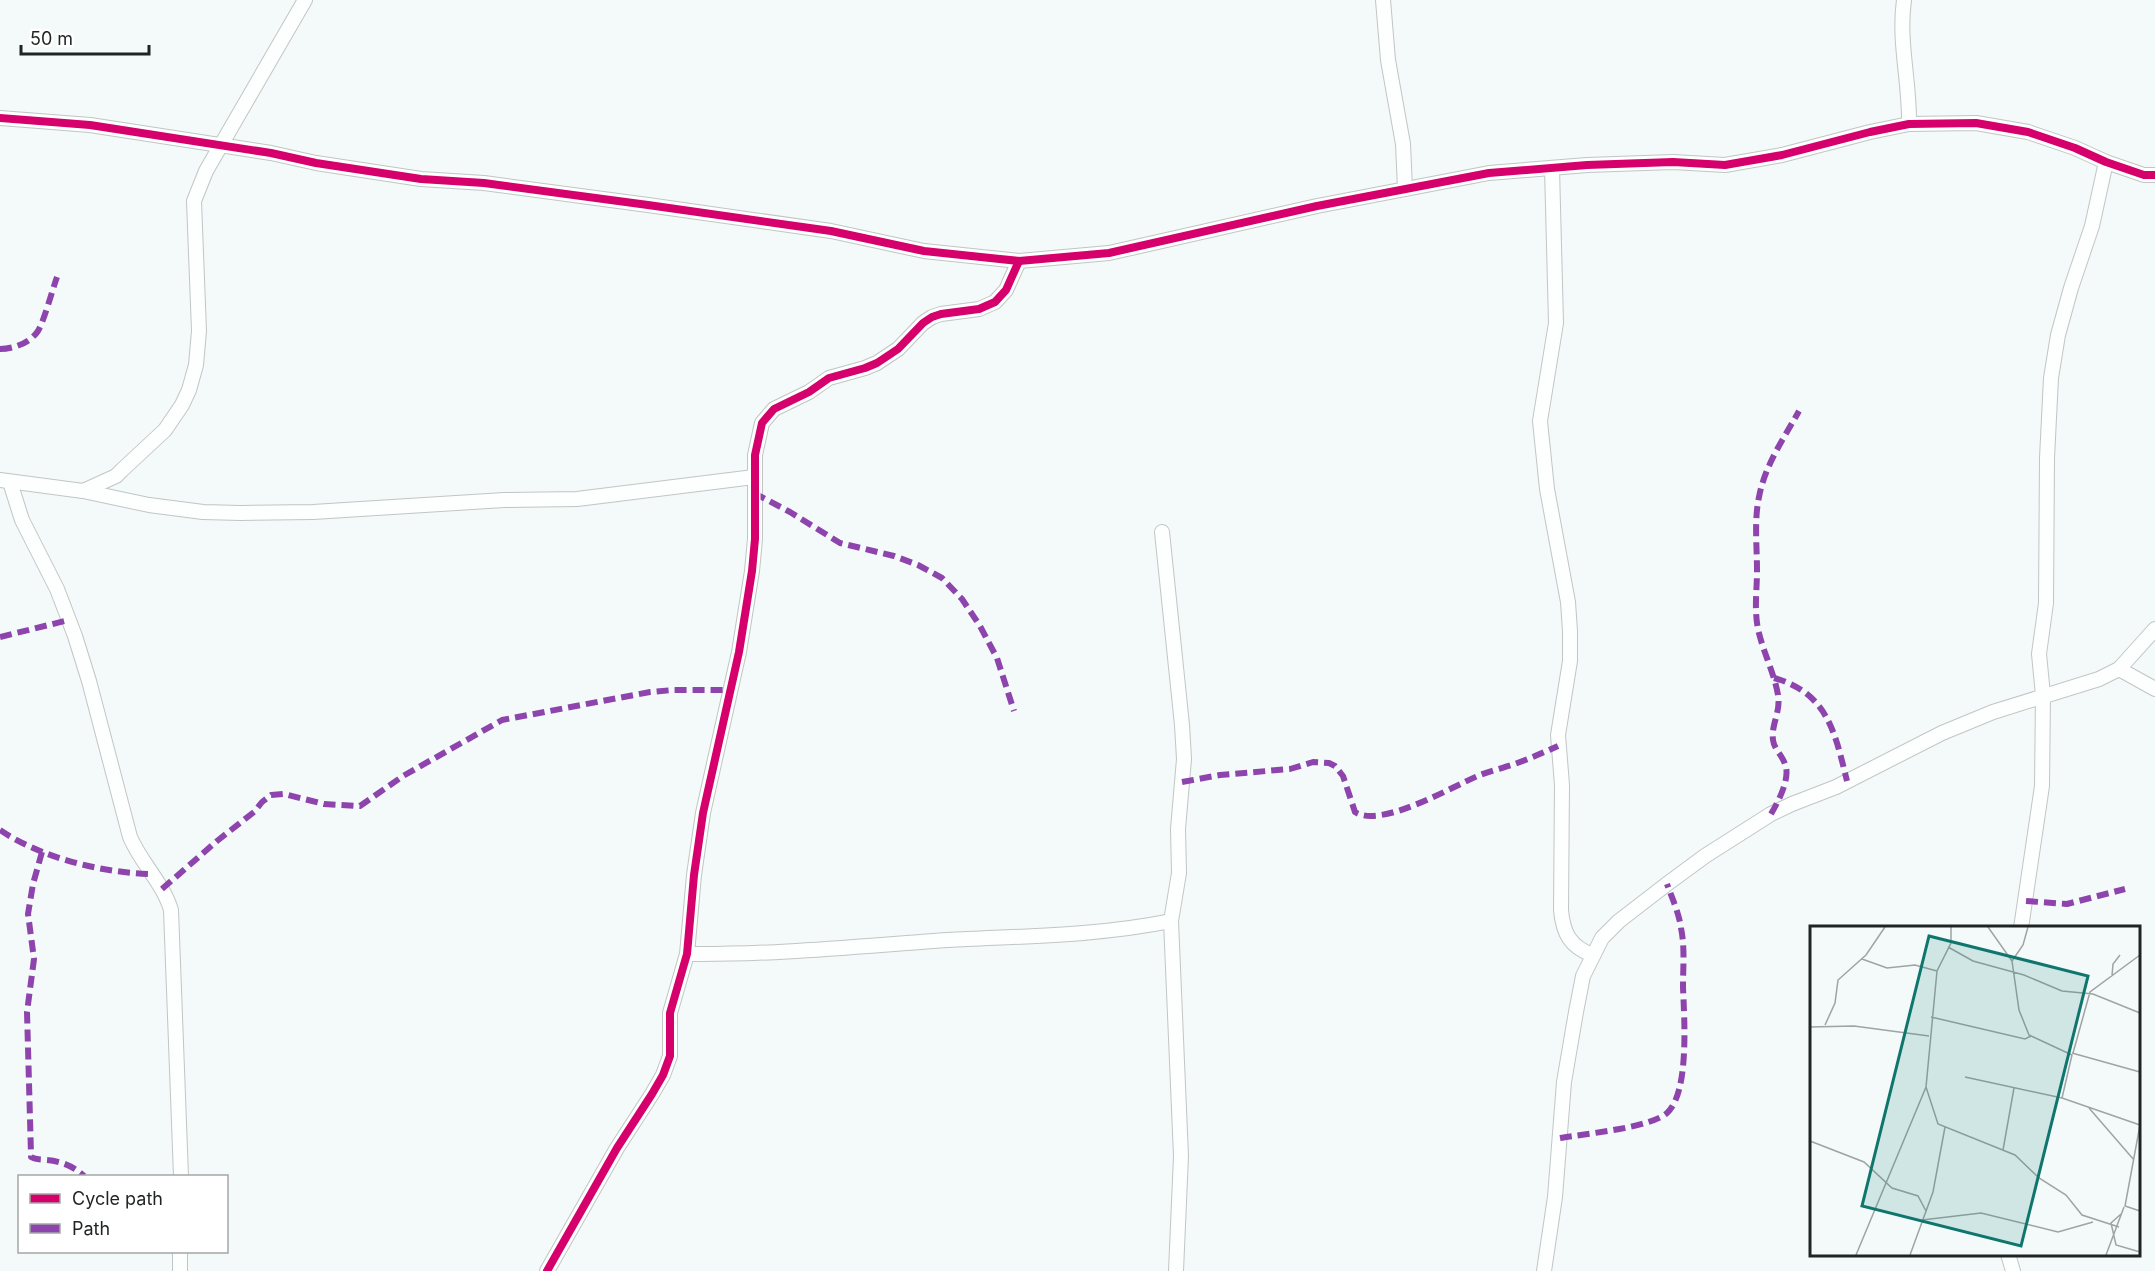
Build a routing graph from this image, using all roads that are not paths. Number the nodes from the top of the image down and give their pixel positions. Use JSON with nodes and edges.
{"nodes":[{"id":1,"x":305,"y":0,"type":"edge"},
{"id":2,"x":1383,"y":0,"type":"edge"},
{"id":3,"x":1904,"y":0,"type":"edge"},
{"id":4,"x":0,"y":118,"type":"edge"},
{"id":5,"x":1909,"y":124,"type":"junction"},
{"id":6,"x":221,"y":145,"type":"junction"},
{"id":7,"x":2106,"y":162,"type":"junction"},
{"id":8,"x":1552,"y":168,"type":"junction"},
{"id":9,"x":2155,"y":175,"type":"edge"},
{"id":10,"x":1405,"y":189,"type":"junction"},
{"id":11,"x":1019,"y":261,"type":"junction"},
{"id":12,"x":754,"y":477,"type":"junction"},
{"id":13,"x":5,"y":481,"type":"edge"},
{"id":14,"x":83,"y":491,"type":"junction"},
{"id":15,"x":1162,"y":531,"type":"dead end"},
{"id":16,"x":2155,"y":629,"type":"edge"},
{"id":17,"x":2119,"y":669,"type":"junction"},
{"id":18,"x":2155,"y":689,"type":"edge"},
{"id":19,"x":2043,"y":695,"type":"junction"},
{"id":20,"x":1171,"y":921,"type":"junction"},
{"id":21,"x":2021,"y":926,"type":"edge"},
{"id":22,"x":687,"y":954,"type":"junction"},
{"id":23,"x":1593,"y":955,"type":"junction"},
{"id":24,"x":180,"y":1175,"type":"edge"},
{"id":25,"x":180,"y":1253,"type":"edge"},
{"id":26,"x":2009,"y":1256,"type":"edge"},
{"id":27,"x":180,"y":1271,"type":"edge"},
{"id":28,"x":547,"y":1271,"type":"edge"},
{"id":29,"x":1176,"y":1271,"type":"edge"},
{"id":30,"x":1544,"y":1271,"type":"edge"},
{"id":31,"x":2013,"y":1271,"type":"edge"}],
"edges":[{"from":1,"to":6,"type":"street"},
{"from":2,"to":10,"type":"street"},
{"from":3,"to":5,"type":"street"},
{"from":4,"to":6,"type":"street"},
{"from":5,"to":7,"type":"street"},
{"from":5,"to":8,"type":"street"},
{"from":6,"to":11,"type":"street"},
{"from":6,"to":14,"type":"street"},
{"from":7,"to":9,"type":"street"},
{"from":7,"to":19,"type":"street"},
{"from":8,"to":10,"type":"street"},
{"from":8,"to":23,"type":"street"},
{"from":10,"to":11,"type":"street"},
{"from":11,"to":12,"type":"street"},
{"from":12,"to":14,"type":"street"},
{"from":12,"to":22,"type":"street"},
{"from":13,"to":14,"type":"street"},
{"from":13,"to":24,"type":"street"},
{"from":15,"to":20,"type":"street"},
{"from":16,"to":17,"type":"street"},
{"from":17,"to":18,"type":"street"},
{"from":17,"to":19,"type":"street"},
{"from":19,"to":21,"type":"street"},
{"from":19,"to":23,"type":"street"},
{"from":20,"to":22,"type":"street"},
{"from":20,"to":29,"type":"street"},
{"from":22,"to":28,"type":"street"},
{"from":23,"to":30,"type":"street"},
{"from":25,"to":27,"type":"street"},
{"from":26,"to":31,"type":"street"}]}
